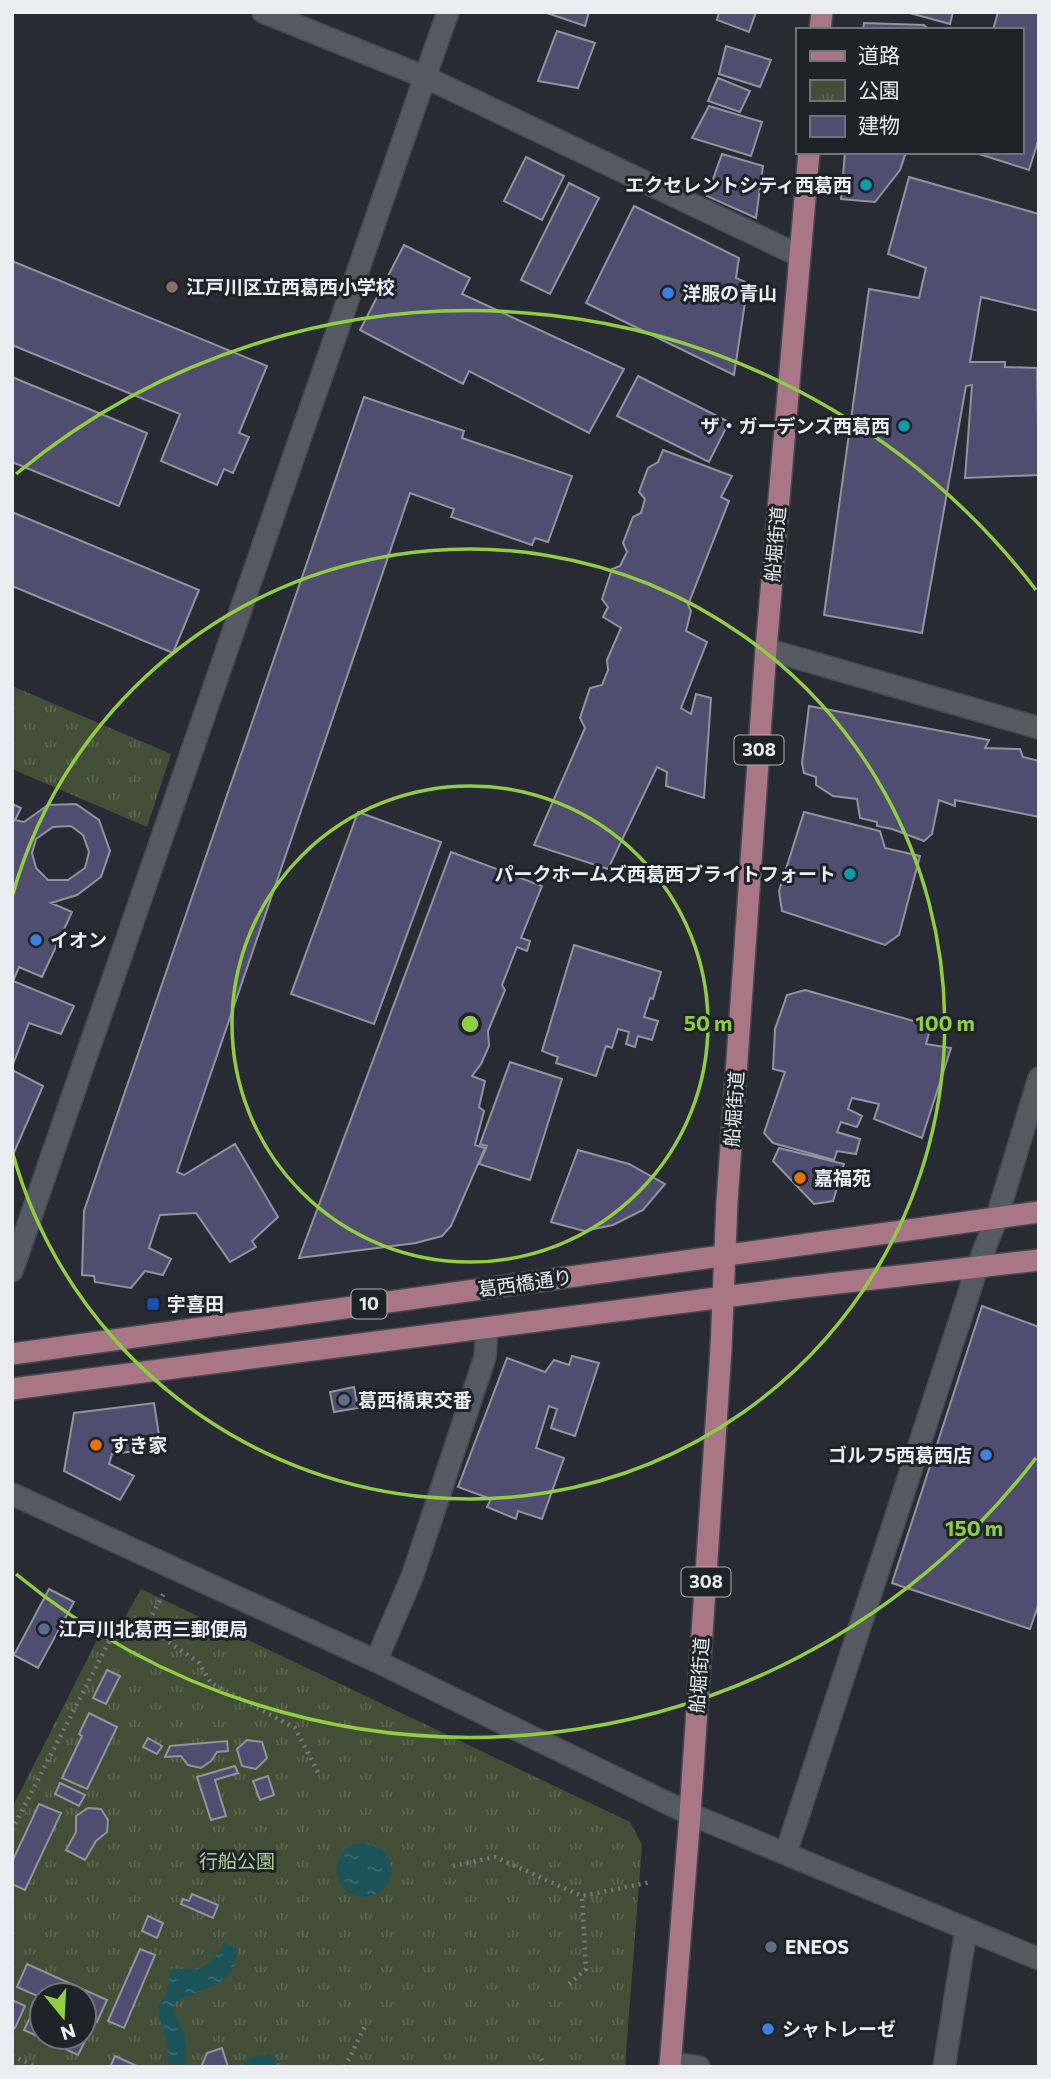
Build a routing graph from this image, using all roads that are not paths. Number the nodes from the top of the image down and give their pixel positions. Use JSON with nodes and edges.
{"nodes":[{"id":1,"x":263,"y":12,"type":"edge"},
{"id":2,"x":448,"y":12,"type":"edge"},
{"id":3,"x":425,"y":77,"type":"junction"},
{"id":4,"x":809,"y":154,"type":"edge"},
{"id":5,"x":800,"y":256,"type":"junction"},
{"id":6,"x":766,"y":649,"type":"junction"},
{"id":7,"x":1039,"y":728,"type":"edge"},
{"id":8,"x":1039,"y":1078,"type":"edge"},
{"id":9,"x":1039,"y":1212,"type":"edge"},
{"id":10,"x":997,"y":1217,"type":"junction"},
{"id":11,"x":725,"y":1255,"type":"junction"},
{"id":12,"x":1039,"y":1260,"type":"edge"},
{"id":13,"x":977,"y":1268,"type":"junction"},
{"id":14,"x":12,"y":1271,"type":"edge"},
{"id":15,"x":723,"y":1298,"type":"junction"},
{"id":16,"x":487,"y":1328,"type":"junction"},
{"id":17,"x":12,"y":1354,"type":"edge"},
{"id":18,"x":12,"y":1389,"type":"edge"},
{"id":19,"x":12,"y":1494,"type":"edge"},
{"id":20,"x":376,"y":1661,"type":"junction"},
{"id":21,"x":690,"y":1814,"type":"junction"},
{"id":22,"x":786,"y":1853,"type":"junction"},
{"id":23,"x":966,"y":1930,"type":"junction"},
{"id":24,"x":1039,"y":1959,"type":"edge"},
{"id":25,"x":670,"y":2065,"type":"edge"},
{"id":26,"x":699,"y":2067,"type":"edge"},
{"id":27,"x":944,"y":2067,"type":"edge"}],
"edges":[{"from":1,"to":3,"type":"street"},
{"from":2,"to":3,"type":"street"},
{"from":3,"to":5,"type":"street"},
{"from":3,"to":14,"type":"street"},
{"from":4,"to":5,"type":"main road","name":"船堀街道","number":"308"},
{"from":5,"to":6,"type":"main road","name":"船堀街道","number":"308"},
{"from":6,"to":7,"type":"street"},
{"from":6,"to":11,"type":"main road","name":"船堀街道","number":"308"},
{"from":8,"to":10,"type":"street"},
{"from":9,"to":10,"type":"main road","name":"葛西橋通り","number":"10"},
{"from":10,"to":11,"type":"main road","name":"葛西橋通り","number":"10"},
{"from":10,"to":13,"type":"street"},
{"from":11,"to":15,"type":"main road","name":"船堀街道","number":"308"},
{"from":11,"to":17,"type":"main road","name":"葛西橋通り","number":"10"},
{"from":12,"to":13,"type":"main road","name":"葛西橋通り","number":"10"},
{"from":13,"to":15,"type":"main road","name":"葛西橋通り","number":"10"},
{"from":13,"to":22,"type":"street"},
{"from":15,"to":16,"type":"main road","name":"葛西橋通り","number":"10"},
{"from":15,"to":21,"type":"main road","name":"船堀街道","number":"308"},
{"from":16,"to":18,"type":"main road","name":"葛西橋通り","number":"10"},
{"from":16,"to":20,"type":"street"},
{"from":19,"to":20,"type":"street"},
{"from":20,"to":21,"type":"street"},
{"from":21,"to":22,"type":"street"},
{"from":21,"to":25,"type":"main road","name":"船堀街道","number":"308"},
{"from":22,"to":23,"type":"street"},
{"from":23,"to":24,"type":"street"},
{"from":23,"to":27,"type":"street"},
{"from":25,"to":26,"type":"street"}]}
